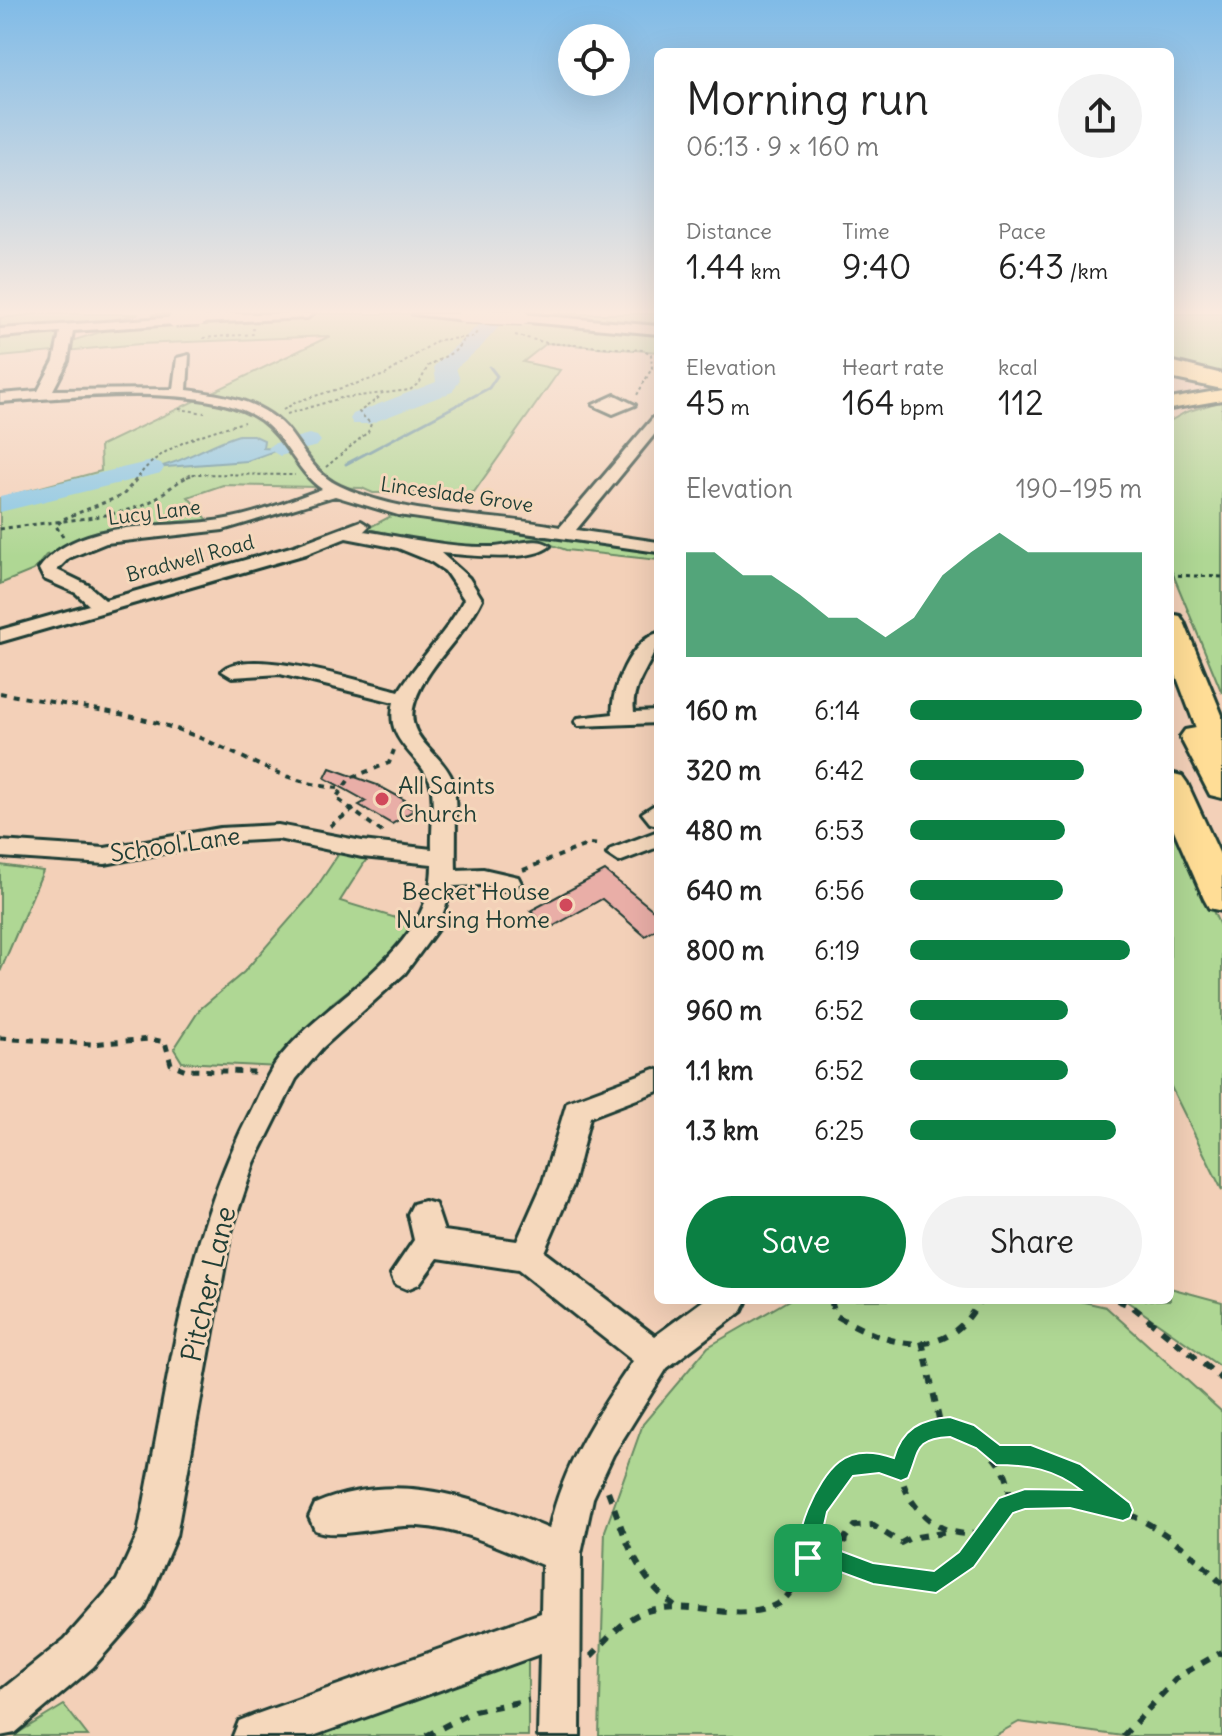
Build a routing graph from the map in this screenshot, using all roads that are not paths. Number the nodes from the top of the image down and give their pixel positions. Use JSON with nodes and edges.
{"nodes":[{"id":1,"x":177,"y":395,"type":"edge"},
{"id":2,"x":179,"y":395,"type":"edge"},
{"id":3,"x":1222,"y":395,"type":"edge"},
{"id":4,"x":43,"y":396,"type":"joint"},
{"id":5,"x":0,"y":398,"type":"edge"},
{"id":6,"x":1174,"y":403,"type":"edge"},
{"id":7,"x":627,"y":408,"type":"road end"},
{"id":8,"x":654,"y":414,"type":"edge"},
{"id":9,"x":654,"y":426,"type":"edge"},
{"id":10,"x":335,"y":490,"type":"junction"},
{"id":11,"x":386,"y":508,"type":"junction"},
{"id":12,"x":565,"y":532,"type":"junction"},
{"id":13,"x":348,"y":533,"type":"junction"},
{"id":14,"x":419,"y":546,"type":"junction"},
{"id":15,"x":541,"y":546,"type":"dead end"},
{"id":16,"x":654,"y":546,"type":"edge"},
{"id":17,"x":495,"y":552,"type":"junction"},
{"id":18,"x":464,"y":579,"type":"junction"},
{"id":19,"x":100,"y":605,"type":"junction"},
{"id":20,"x":1174,"y":632,"type":"edge"},
{"id":21,"x":0,"y":636,"type":"edge"},
{"id":22,"x":654,"y":643,"type":"edge"},
{"id":23,"x":232,"y":671,"type":"dead end"},
{"id":24,"x":1174,"y":694,"type":"edge"},
{"id":25,"x":405,"y":699,"type":"junction"},
{"id":26,"x":654,"y":717,"type":"edge"},
{"id":27,"x":624,"y":719,"type":"junction"},
{"id":28,"x":585,"y":722,"type":"dead end"},
{"id":29,"x":1222,"y":755,"type":"edge"},
{"id":30,"x":1222,"y":788,"type":"edge"},
{"id":31,"x":1174,"y":792,"type":"edge"},
{"id":32,"x":654,"y":840,"type":"edge"},
{"id":33,"x":0,"y":849,"type":"edge"},
{"id":34,"x":621,"y":853,"type":"road end"},
{"id":35,"x":444,"y":868,"type":"junction"},
{"id":36,"x":509,"y":883,"type":"dead end"},
{"id":37,"x":1222,"y":899,"type":"edge"},
{"id":38,"x":654,"y":1080,"type":"edge"},
{"id":39,"x":526,"y":1257,"type":"junction"},
{"id":40,"x":407,"y":1274,"type":"dead end"},
{"id":41,"x":725,"y":1304,"type":"edge"},
{"id":42,"x":655,"y":1357,"type":"junction"},
{"id":43,"x":328,"y":1517,"type":"dead end"},
{"id":44,"x":562,"y":1554,"type":"junction"},
{"id":45,"x":559,"y":1627,"type":"junction"},
{"id":46,"x":559,"y":1716,"type":"edge"},
{"id":47,"x":0,"y":1718,"type":"edge"},
{"id":48,"x":254,"y":1736,"type":"edge"}],
"edges":[{"from":1,"to":4,"type":"street"},
{"from":2,"to":10,"type":"street","name":"Linceslade Grove"},
{"from":3,"to":6,"type":"main road"},
{"from":4,"to":5,"type":"street"},
{"from":7,"to":8,"type":"street"},
{"from":9,"to":12,"type":"street"},
{"from":10,"to":11,"type":"street","name":"Linceslade Grove"},
{"from":10,"to":19,"type":"street","name":"Lucy Lane"},
{"from":11,"to":12,"type":"street","name":"Linceslade Grove"},
{"from":11,"to":13,"type":"street","name":"Bradwell Road"},
{"from":12,"to":16,"type":"street","name":"Linceslade Grove"},
{"from":13,"to":14,"type":"street"},
{"from":13,"to":19,"type":"street","name":"Bradwell Road"},
{"from":14,"to":17,"type":"street"},
{"from":14,"to":18,"type":"street"},
{"from":15,"to":17,"type":"street"},
{"from":17,"to":18,"type":"street"},
{"from":18,"to":25,"type":"street"},
{"from":19,"to":21,"type":"street","name":"Bradwell Road"},
{"from":20,"to":29,"type":"highway"},
{"from":22,"to":27,"type":"street"},
{"from":23,"to":25,"type":"street"},
{"from":24,"to":30,"type":"highway"},
{"from":25,"to":35,"type":"street"},
{"from":26,"to":27,"type":"street"},
{"from":27,"to":28,"type":"street"},
{"from":31,"to":37,"type":"highway"},
{"from":32,"to":34,"type":"street"},
{"from":33,"to":35,"type":"street","name":"School Lane"},
{"from":35,"to":36,"type":"street","name":"School Lane"},
{"from":35,"to":47,"type":"street","name":"Pitcher Lane"},
{"from":38,"to":39,"type":"street"},
{"from":39,"to":40,"type":"street"},
{"from":39,"to":42,"type":"street"},
{"from":41,"to":42,"type":"street"},
{"from":42,"to":44,"type":"street"},
{"from":43,"to":44,"type":"street"},
{"from":44,"to":45,"type":"street"},
{"from":45,"to":46,"type":"street"},
{"from":45,"to":48,"type":"street"}]}
